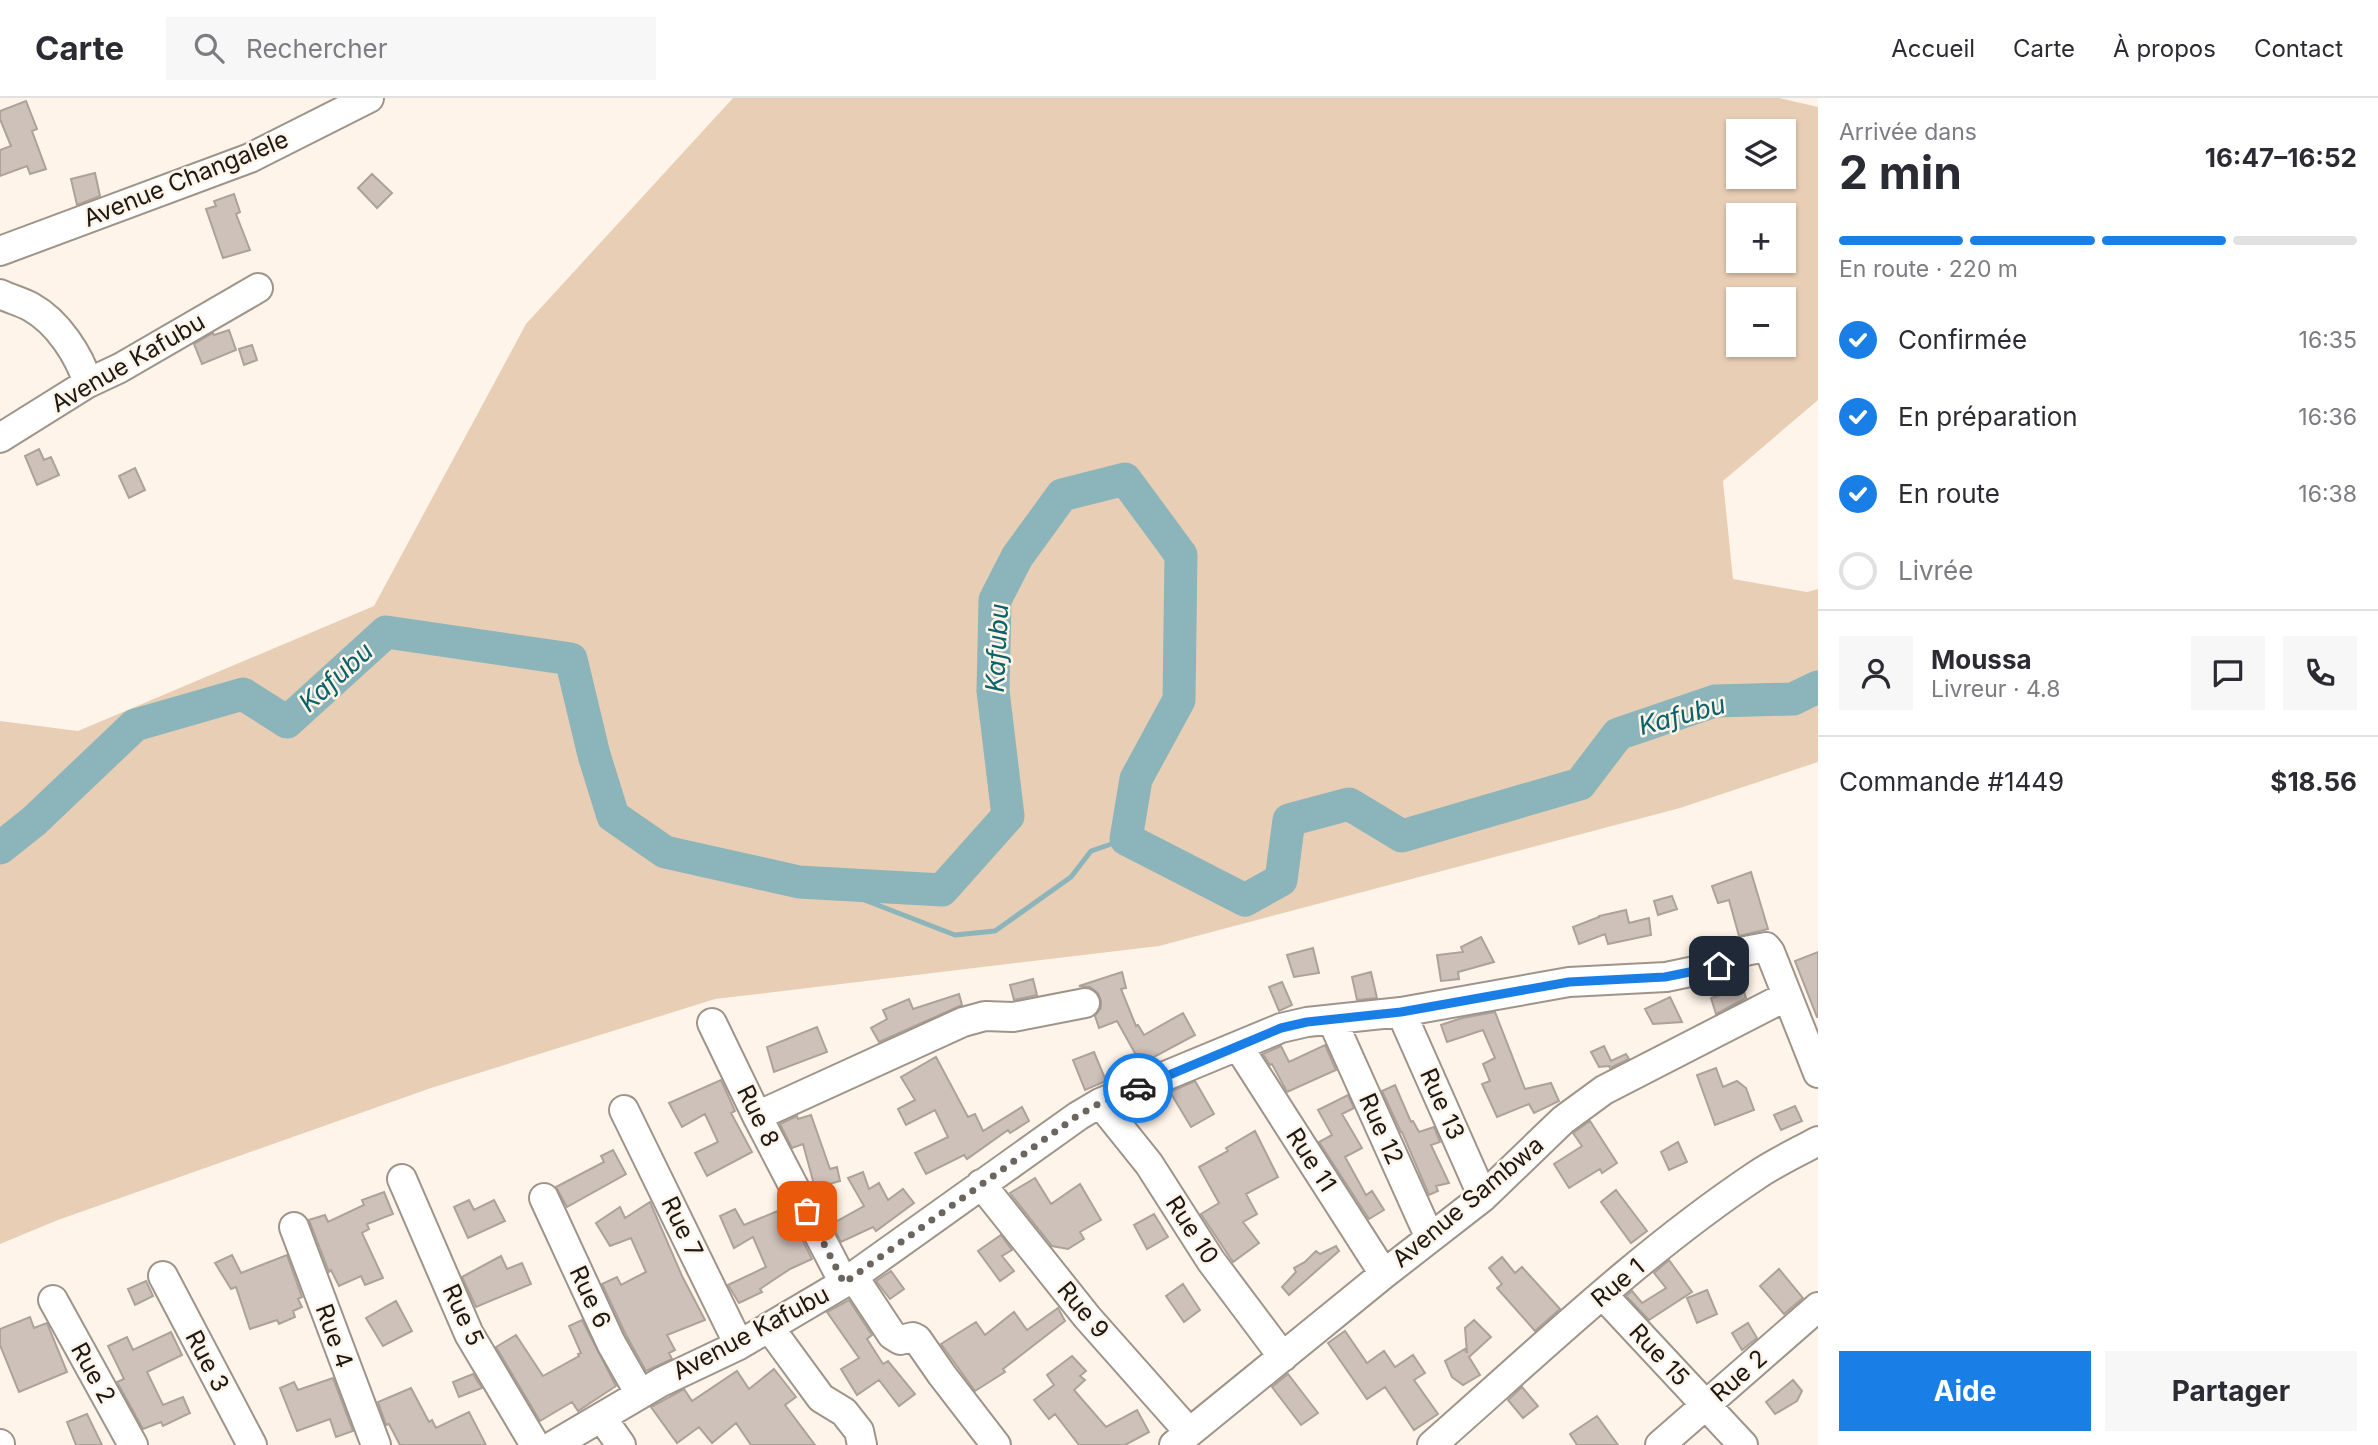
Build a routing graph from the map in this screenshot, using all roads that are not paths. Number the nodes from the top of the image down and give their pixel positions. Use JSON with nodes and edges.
{"nodes":[{"id":1,"x":369,"y":98,"type":"edge"},
{"id":2,"x":0,"y":251,"type":"edge"},
{"id":3,"x":258,"y":288,"type":"dead end"},
{"id":4,"x":0,"y":294,"type":"edge"},
{"id":5,"x":88,"y":383,"type":"junction"},
{"id":6,"x":0,"y":438,"type":"edge"},
{"id":7,"x":1787,"y":996,"type":"junction"},
{"id":8,"x":1085,"y":1003,"type":"dead end"},
{"id":9,"x":1401,"y":1012,"type":"junction"},
{"id":10,"x":1332,"y":1020,"type":"junction"},
{"id":11,"x":712,"y":1023,"type":"dead end"},
{"id":12,"x":1238,"y":1046,"type":"junction"},
{"id":13,"x":1818,"y":1073,"type":"edge"},
{"id":14,"x":1100,"y":1103,"type":"junction"},
{"id":15,"x":624,"y":1110,"type":"dead end"},
{"id":16,"x":757,"y":1116,"type":"junction"},
{"id":17,"x":1818,"y":1141,"type":"edge"},
{"id":18,"x":402,"y":1179,"type":"dead end"},
{"id":19,"x":981,"y":1184,"type":"junction"},
{"id":20,"x":1483,"y":1197,"type":"junction"},
{"id":21,"x":544,"y":1198,"type":"dead end"},
{"id":22,"x":294,"y":1227,"type":"dead end"},
{"id":23,"x":1430,"y":1238,"type":"junction"},
{"id":24,"x":1384,"y":1274,"type":"junction"},
{"id":25,"x":163,"y":1276,"type":"dead end"},
{"id":26,"x":848,"y":1279,"type":"junction"},
{"id":27,"x":1603,"y":1295,"type":"junction"},
{"id":28,"x":53,"y":1300,"type":"dead end"},
{"id":29,"x":1818,"y":1307,"type":"edge"},
{"id":30,"x":769,"y":1327,"type":"junction"},
{"id":31,"x":739,"y":1345,"type":"junction"},
{"id":32,"x":1283,"y":1357,"type":"junction"},
{"id":33,"x":640,"y":1395,"type":"junction"},
{"id":34,"x":1705,"y":1405,"type":"junction"},
{"id":35,"x":602,"y":1418,"type":"junction"},
{"id":36,"x":1182,"y":1438,"type":"edge"},
{"id":37,"x":133,"y":1445,"type":"edge"},
{"id":38,"x":252,"y":1445,"type":"edge"},
{"id":39,"x":376,"y":1445,"type":"edge"},
{"id":40,"x":535,"y":1445,"type":"edge"},
{"id":41,"x":554,"y":1445,"type":"edge"},
{"id":42,"x":621,"y":1445,"type":"edge"},
{"id":43,"x":862,"y":1445,"type":"edge"},
{"id":44,"x":996,"y":1445,"type":"edge"},
{"id":45,"x":1432,"y":1445,"type":"edge"},
{"id":46,"x":1660,"y":1445,"type":"edge"},
{"id":47,"x":1743,"y":1445,"type":"edge"}],
"edges":[{"from":1,"to":2,"type":"street","name":"Avenue Changalele"},
{"from":3,"to":5,"type":"street","name":"Avenue Kafubu"},
{"from":4,"to":5,"type":"street"},
{"from":5,"to":6,"type":"street","name":"Avenue Kafubu"},
{"from":7,"to":9,"type":"street","name":"Avenue Kafubu"},
{"from":7,"to":13,"type":"street"},
{"from":7,"to":20,"type":"street","name":"Avenue Sambwa"},
{"from":8,"to":16,"type":"street"},
{"from":9,"to":10,"type":"street","name":"Avenue Kafubu"},
{"from":9,"to":20,"type":"street","name":"Rue 13"},
{"from":10,"to":12,"type":"street","name":"Avenue Kafubu"},
{"from":10,"to":23,"type":"street","name":"Rue 12"},
{"from":11,"to":16,"type":"street","name":"Rue 8"},
{"from":12,"to":14,"type":"street","name":"Avenue Kafubu"},
{"from":12,"to":24,"type":"street","name":"Rue 11"},
{"from":14,"to":19,"type":"street","name":"Avenue Kafubu"},
{"from":14,"to":32,"type":"street","name":"Rue 10"},
{"from":15,"to":31,"type":"street","name":"Rue 7"},
{"from":16,"to":26,"type":"street","name":"Rue 8"},
{"from":17,"to":27,"type":"street","name":"Rue 1"},
{"from":18,"to":40,"type":"street","name":"Rue 5"},
{"from":19,"to":26,"type":"street","name":"Avenue Kafubu"},
{"from":19,"to":36,"type":"street","name":"Rue 9"},
{"from":20,"to":23,"type":"street","name":"Avenue Sambwa"},
{"from":21,"to":33,"type":"street","name":"Rue 6"},
{"from":22,"to":39,"type":"street","name":"Rue 4"},
{"from":23,"to":24,"type":"street","name":"Avenue Sambwa"},
{"from":24,"to":32,"type":"street","name":"Avenue Sambwa"},
{"from":25,"to":38,"type":"street","name":"Rue 3"},
{"from":26,"to":30,"type":"street","name":"Avenue Kafubu"},
{"from":26,"to":44,"type":"street","name":"Rue 8"},
{"from":27,"to":34,"type":"street","name":"Rue 15"},
{"from":27,"to":45,"type":"street","name":"Rue 1"},
{"from":28,"to":37,"type":"street","name":"Rue 2"},
{"from":29,"to":34,"type":"street","name":"Rue 2"},
{"from":30,"to":31,"type":"street","name":"Avenue Kafubu"},
{"from":30,"to":43,"type":"street"},
{"from":31,"to":33,"type":"street","name":"Avenue Kafubu"},
{"from":32,"to":36,"type":"street","name":"Avenue Sambwa"},
{"from":33,"to":35,"type":"street","name":"Avenue Kafubu"},
{"from":34,"to":46,"type":"street","name":"Rue 2"},
{"from":34,"to":47,"type":"street","name":"Rue 15"},
{"from":35,"to":41,"type":"street","name":"Avenue Kafubu"},
{"from":35,"to":42,"type":"street"}]}
